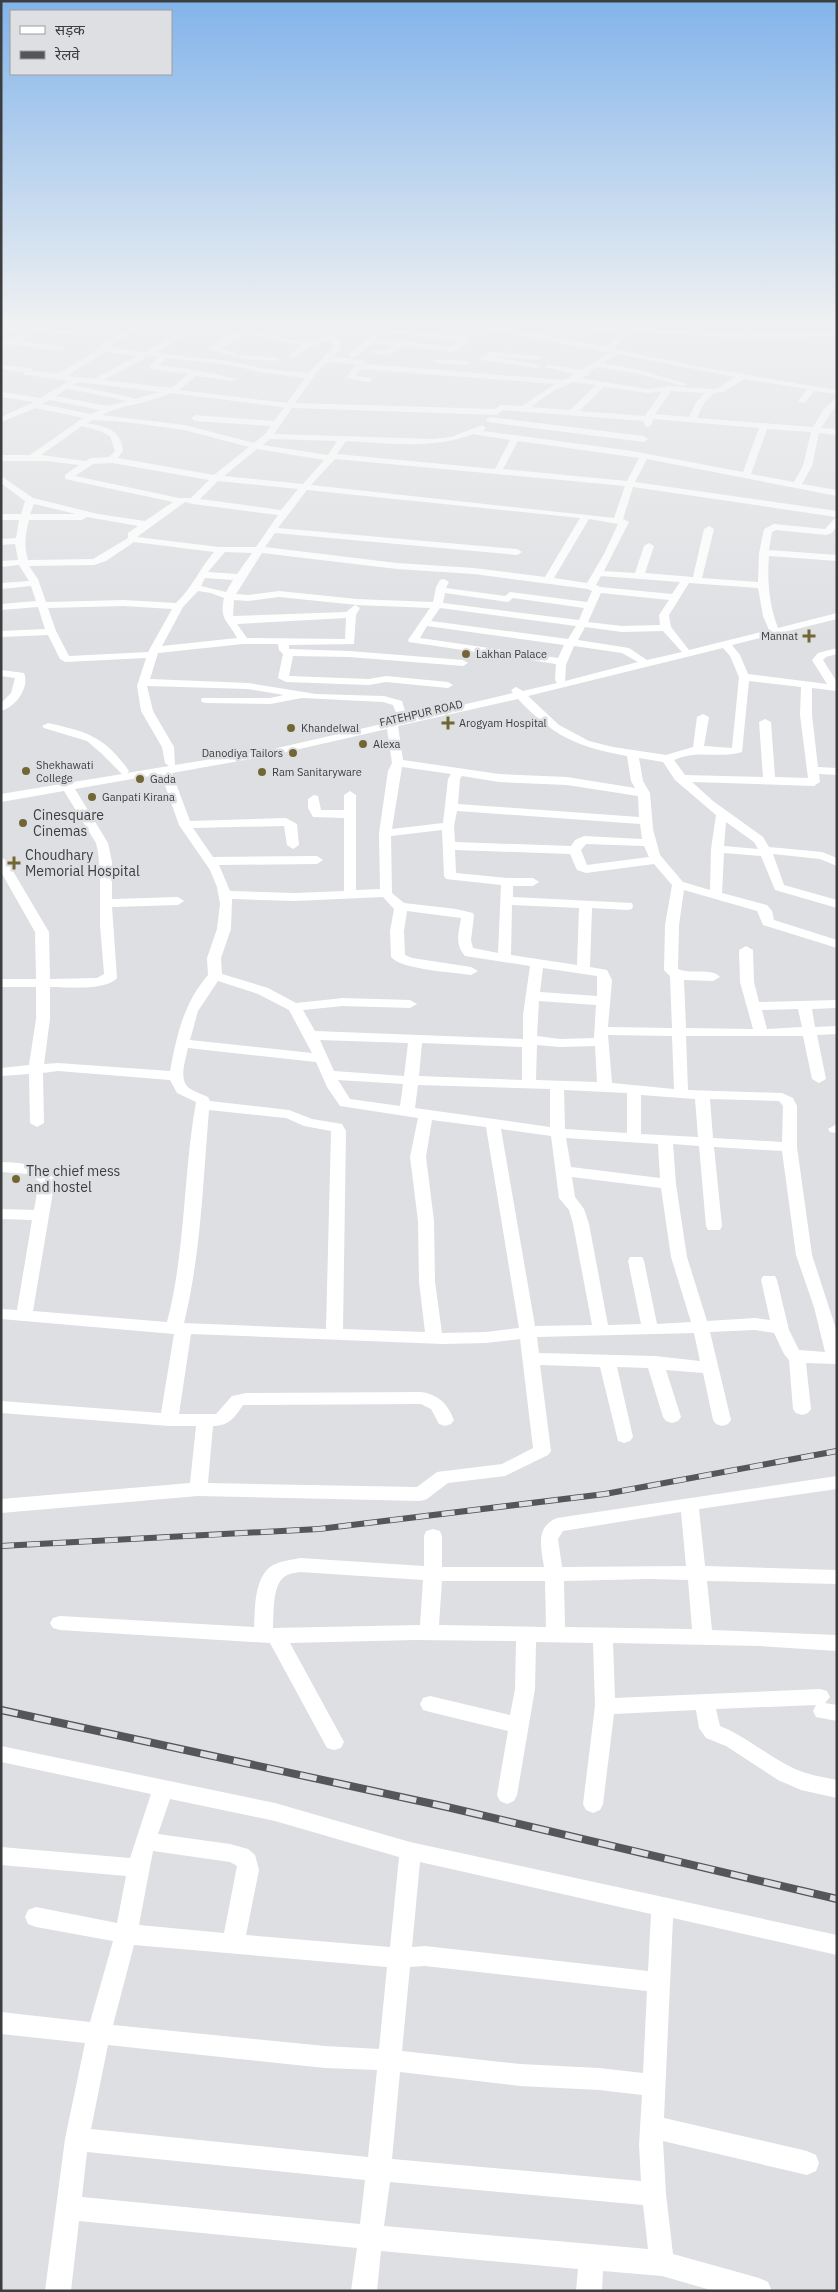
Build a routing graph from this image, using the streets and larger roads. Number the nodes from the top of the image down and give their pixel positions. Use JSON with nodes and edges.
{"nodes":[{"id":1,"x":815,"y":431,"type":"edge"},
{"id":2,"x":69,"y":432,"type":"edge"},
{"id":3,"x":111,"y":432,"type":"edge"},
{"id":4,"x":198,"y":432,"type":"edge"},
{"id":5,"x":270,"y":432,"type":"edge"},
{"id":6,"x":474,"y":432,"type":"joint"},
{"id":7,"x":594,"y":432,"type":"edge"},
{"id":8,"x":646,"y":432,"type":"edge"},
{"id":9,"x":760,"y":432,"type":"edge"},
{"id":10,"x":268,"y":436,"type":"junction"},
{"id":11,"x":516,"y":437,"type":"junction"},
{"id":12,"x":344,"y":439,"type":"junction"},
{"id":13,"x":644,"y":439,"type":"junction"},
{"id":14,"x":257,"y":446,"type":"junction"},
{"id":15,"x":632,"y":454,"type":"junction"},
{"id":16,"x":644,"y":456,"type":"junction"},
{"id":17,"x":33,"y":457,"type":"junction"},
{"id":18,"x":332,"y":457,"type":"junction"},
{"id":19,"x":1,"y":458,"type":"edge"},
{"id":20,"x":112,"y":460,"type":"junction"},
{"id":21,"x":87,"y":464,"type":"junction"},
{"id":22,"x":498,"y":471,"type":"junction"},
{"id":23,"x":746,"y":475,"type":"junction"},
{"id":24,"x":216,"y":478,"type":"junction"},
{"id":25,"x":1,"y":479,"type":"edge"},
{"id":26,"x":630,"y":484,"type":"junction"},
{"id":27,"x":797,"y":485,"type":"junction"},
{"id":28,"x":304,"y":488,"type":"junction"},
{"id":29,"x":837,"y":493,"type":"edge"},
{"id":30,"x":30,"y":500,"type":"junction"},
{"id":31,"x":181,"y":501,"type":"junction"},
{"id":32,"x":193,"y":501,"type":"junction"},
{"id":33,"x":284,"y":514,"type":"junction"},
{"id":34,"x":837,"y":514,"type":"edge"},
{"id":35,"x":586,"y":516,"type":"junction"},
{"id":36,"x":1,"y":517,"type":"edge"},
{"id":37,"x":98,"y":517,"type":"junction"},
{"id":38,"x":26,"y":518,"type":"junction"},
{"id":39,"x":837,"y":519,"type":"edge"},
{"id":40,"x":618,"y":520,"type":"junction"},
{"id":41,"x":146,"y":524,"type":"junction"},
{"id":42,"x":709,"y":529,"type":"dead end"},
{"id":43,"x":273,"y":530,"type":"junction"},
{"id":44,"x":133,"y":539,"type":"junction"},
{"id":45,"x":20,"y":541,"type":"junction"},
{"id":46,"x":1,"y":542,"type":"edge"},
{"id":47,"x":649,"y":546,"type":"dead end"},
{"id":48,"x":221,"y":550,"type":"junction"},
{"id":49,"x":258,"y":550,"type":"junction"},
{"id":50,"x":517,"y":552,"type":"dead end"},
{"id":51,"x":764,"y":553,"type":"junction"},
{"id":52,"x":837,"y":558,"type":"edge"},
{"id":53,"x":23,"y":562,"type":"junction"},
{"id":54,"x":1,"y":564,"type":"edge"},
{"id":55,"x":450,"y":570,"type":"junction"},
{"id":56,"x":598,"y":573,"type":"junction"},
{"id":57,"x":202,"y":575,"type":"junction"},
{"id":58,"x":639,"y":576,"type":"junction"},
{"id":59,"x":238,"y":577,"type":"junction"},
{"id":60,"x":523,"y":578,"type":"junction"},
{"id":61,"x":548,"y":580,"type":"junction"},
{"id":62,"x":692,"y":580,"type":"junction"},
{"id":63,"x":34,"y":583,"type":"junction"},
{"id":64,"x":761,"y":585,"type":"junction"},
{"id":65,"x":1,"y":586,"type":"edge"},
{"id":66,"x":441,"y":587,"type":"junction"},
{"id":67,"x":195,"y":588,"type":"junction"},
{"id":68,"x":594,"y":588,"type":"junction"},
{"id":69,"x":230,"y":597,"type":"junction"},
{"id":70,"x":509,"y":597,"type":"junction"},
{"id":71,"x":674,"y":597,"type":"junction"},
{"id":72,"x":357,"y":602,"type":"junction"},
{"id":73,"x":41,"y":604,"type":"junction"},
{"id":74,"x":437,"y":605,"type":"junction"},
{"id":75,"x":588,"y":605,"type":"junction"},
{"id":76,"x":179,"y":606,"type":"junction"},
{"id":77,"x":1,"y":607,"type":"edge"},
{"id":78,"x":497,"y":612,"type":"junction"},
{"id":79,"x":837,"y":612,"type":"edge"},
{"id":80,"x":348,"y":615,"type":"junction"},
{"id":81,"x":837,"y":616,"type":"edge"},
{"id":82,"x":229,"y":621,"type":"junction"},
{"id":83,"x":425,"y":623,"type":"junction"},
{"id":84,"x":582,"y":624,"type":"junction"},
{"id":85,"x":666,"y":628,"type":"junction"},
{"id":86,"x":772,"y":628,"type":"junction"},
{"id":87,"x":482,"y":630,"type":"junction"},
{"id":88,"x":51,"y":632,"type":"junction"},
{"id":89,"x":1,"y":634,"type":"edge"},
{"id":90,"x":746,"y":636,"type":"junction"},
{"id":91,"x":243,"y":641,"type":"junction"},
{"id":92,"x":283,"y":641,"type":"junction"},
{"id":93,"x":571,"y":642,"type":"junction"},
{"id":94,"x":725,"y":644,"type":"junction"},
{"id":95,"x":684,"y":650,"type":"junction"},
{"id":96,"x":837,"y":651,"type":"edge"},
{"id":97,"x":154,"y":652,"type":"junction"},
{"id":98,"x":288,"y":653,"type":"junction"},
{"id":99,"x":642,"y":660,"type":"junction"},
{"id":100,"x":561,"y":662,"type":"junction"},
{"id":101,"x":463,"y":664,"type":"dead end"},
{"id":102,"x":1,"y":673,"type":"edge"},
{"id":103,"x":744,"y":677,"type":"junction"},
{"id":104,"x":560,"y":680,"type":"junction"},
{"id":105,"x":405,"y":681,"type":"junction"},
{"id":106,"x":143,"y":682,"type":"junction"},
{"id":107,"x":807,"y":683,"type":"junction"},
{"id":108,"x":448,"y":685,"type":"dead end"},
{"id":109,"x":836,"y":687,"type":"edge"},
{"id":110,"x":518,"y":693,"type":"junction"},
{"id":111,"x":304,"y":695,"type":"junction"},
{"id":112,"x":206,"y":700,"type":"dead end"},
{"id":113,"x":397,"y":702,"type":"junction"},
{"id":114,"x":1,"y":708,"type":"edge"},
{"id":115,"x":703,"y":717,"type":"dead end"},
{"id":116,"x":395,"y":721,"type":"junction"},
{"id":117,"x":765,"y":722,"type":"dead end"},
{"id":118,"x":48,"y":726,"type":"dead end"},
{"id":119,"x":698,"y":750,"type":"junction"},
{"id":120,"x":632,"y":753,"type":"junction"},
{"id":121,"x":667,"y":759,"type":"junction"},
{"id":122,"x":398,"y":762,"type":"junction"},
{"id":123,"x":168,"y":766,"type":"junction"},
{"id":124,"x":813,"y":770,"type":"junction"},
{"id":125,"x":122,"y":771,"type":"junction"},
{"id":126,"x":459,"y":772,"type":"junction"},
{"id":127,"x":837,"y":772,"type":"edge"},
{"id":128,"x":680,"y":778,"type":"junction"},
{"id":129,"x":769,"y":779,"type":"junction"},
{"id":130,"x":67,"y":786,"type":"junction"},
{"id":131,"x":1,"y":790,"type":"edge"},
{"id":132,"x":644,"y":793,"type":"junction"},
{"id":133,"x":350,"y":795,"type":"dead end"},
{"id":134,"x":1,"y":798,"type":"edge"},
{"id":135,"x":314,"y":799,"type":"dead end"},
{"id":136,"x":452,"y":807,"type":"junction"},
{"id":137,"x":350,"y":814,"type":"junction"},
{"id":138,"x":722,"y":814,"type":"junction"},
{"id":139,"x":644,"y":821,"type":"junction"},
{"id":140,"x":185,"y":825,"type":"junction"},
{"id":141,"x":448,"y":826,"type":"junction"},
{"id":142,"x":386,"y":833,"type":"junction"},
{"id":143,"x":651,"y":843,"type":"junction"},
{"id":144,"x":293,"y":845,"type":"dead end"},
{"id":145,"x":450,"y":846,"type":"junction"},
{"id":146,"x":717,"y":849,"type":"junction"},
{"id":147,"x":575,"y":850,"type":"junction"},
{"id":148,"x":767,"y":852,"type":"junction"},
{"id":149,"x":317,"y":860,"type":"dead end"},
{"id":150,"x":657,"y":860,"type":"junction"},
{"id":151,"x":1,"y":861,"type":"edge"},
{"id":152,"x":209,"y":861,"type":"junction"},
{"id":153,"x":837,"y":862,"type":"edge"},
{"id":154,"x":6,"y":880,"type":"edge"},
{"id":155,"x":507,"y":882,"type":"junction"},
{"id":156,"x":533,"y":882,"type":"dead end"},
{"id":157,"x":678,"y":885,"type":"junction"},
{"id":158,"x":386,"y":893,"type":"junction"},
{"id":159,"x":224,"y":894,"type":"junction"},
{"id":160,"x":350,"y":894,"type":"junction"},
{"id":161,"x":716,"y":895,"type":"junction"},
{"id":162,"x":771,"y":898,"type":"junction"},
{"id":163,"x":178,"y":901,"type":"dead end"},
{"id":164,"x":506,"y":901,"type":"junction"},
{"id":165,"x":107,"y":903,"type":"junction"},
{"id":166,"x":586,"y":904,"type":"junction"},
{"id":167,"x":837,"y":904,"type":"edge"},
{"id":168,"x":626,"y":906,"type":"dead end"},
{"id":169,"x":401,"y":907,"type":"junction"},
{"id":170,"x":837,"y":944,"type":"edge"},
{"id":171,"x":746,"y":950,"type":"dead end"},
{"id":172,"x":504,"y":959,"type":"junction"},
{"id":173,"x":537,"y":963,"type":"junction"},
{"id":174,"x":583,"y":970,"type":"junction"},
{"id":175,"x":471,"y":971,"type":"dead end"},
{"id":176,"x":677,"y":974,"type":"junction"},
{"id":177,"x":215,"y":976,"type":"junction"},
{"id":178,"x":713,"y":977,"type":"dead end"},
{"id":179,"x":1,"y":983,"type":"edge"},
{"id":180,"x":43,"y":983,"type":"junction"},
{"id":181,"x":532,"y":996,"type":"junction"},
{"id":182,"x":604,"y":1001,"type":"junction"},
{"id":183,"x":410,"y":1004,"type":"dead end"},
{"id":184,"x":837,"y":1004,"type":"edge"},
{"id":185,"x":804,"y":1005,"type":"junction"},
{"id":186,"x":753,"y":1006,"type":"junction"},
{"id":187,"x":294,"y":1007,"type":"junction"},
{"id":188,"x":837,"y":1030,"type":"edge"},
{"id":189,"x":680,"y":1031,"type":"junction"},
{"id":190,"x":810,"y":1031,"type":"junction"},
{"id":191,"x":760,"y":1032,"type":"junction"},
{"id":192,"x":310,"y":1035,"type":"junction"},
{"id":193,"x":602,"y":1036,"type":"junction"},
{"id":194,"x":416,"y":1038,"type":"junction"},
{"id":195,"x":528,"y":1042,"type":"junction"},
{"id":196,"x":182,"y":1043,"type":"junction"},
{"id":197,"x":322,"y":1058,"type":"junction"},
{"id":198,"x":36,"y":1069,"type":"junction"},
{"id":199,"x":1,"y":1072,"type":"edge"},
{"id":200,"x":329,"y":1075,"type":"junction"},
{"id":201,"x":176,"y":1076,"type":"junction"},
{"id":202,"x":818,"y":1079,"type":"dead end"},
{"id":203,"x":411,"y":1080,"type":"junction"},
{"id":204,"x":528,"y":1084,"type":"junction"},
{"id":205,"x":557,"y":1086,"type":"junction"},
{"id":206,"x":605,"y":1087,"type":"junction"},
{"id":207,"x":634,"y":1090,"type":"junction"},
{"id":208,"x":681,"y":1094,"type":"junction"},
{"id":209,"x":702,"y":1095,"type":"junction"},
{"id":210,"x":202,"y":1105,"type":"junction"},
{"id":211,"x":407,"y":1112,"type":"junction"},
{"id":212,"x":426,"y":1114,"type":"junction"},
{"id":213,"x":37,"y":1123,"type":"dead end"},
{"id":214,"x":493,"y":1125,"type":"junction"},
{"id":215,"x":558,"y":1133,"type":"junction"},
{"id":216,"x":634,"y":1137,"type":"junction"},
{"id":217,"x":665,"y":1139,"type":"junction"},
{"id":218,"x":706,"y":1142,"type":"junction"},
{"id":219,"x":789,"y":1147,"type":"junction"},
{"id":220,"x":1,"y":1167,"type":"edge"},
{"id":221,"x":564,"y":1171,"type":"junction"},
{"id":222,"x":668,"y":1184,"type":"junction"},
{"id":223,"x":1,"y":1214,"type":"edge"},
{"id":224,"x":42,"y":1215,"type":"junction"},
{"id":225,"x":714,"y":1226,"type":"dead end"},
{"id":226,"x":636,"y":1262,"type":"dead end"},
{"id":227,"x":769,"y":1280,"type":"dead end"},
{"id":228,"x":1,"y":1314,"type":"edge"},
{"id":229,"x":24,"y":1316,"type":"junction"},
{"id":230,"x":179,"y":1328,"type":"junction"},
{"id":231,"x":701,"y":1328,"type":"junction"},
{"id":232,"x":650,"y":1330,"type":"junction"},
{"id":233,"x":781,"y":1330,"type":"junction"},
{"id":234,"x":601,"y":1331,"type":"junction"},
{"id":235,"x":528,"y":1332,"type":"junction"},
{"id":236,"x":334,"y":1335,"type":"junction"},
{"id":237,"x":434,"y":1338,"type":"junction"},
{"id":238,"x":797,"y":1356,"type":"junction"},
{"id":239,"x":836,"y":1358,"type":"edge"},
{"id":240,"x":531,"y":1359,"type":"junction"},
{"id":241,"x":608,"y":1361,"type":"junction"},
{"id":242,"x":655,"y":1362,"type":"junction"},
{"id":243,"x":710,"y":1368,"type":"junction"},
{"id":244,"x":1,"y":1407,"type":"edge"},
{"id":245,"x":802,"y":1409,"type":"dead end"},
{"id":246,"x":672,"y":1417,"type":"dead end"},
{"id":247,"x":205,"y":1419,"type":"junction"},
{"id":248,"x":169,"y":1420,"type":"junction"},
{"id":249,"x":445,"y":1420,"type":"dead end"},
{"id":250,"x":722,"y":1420,"type":"dead end"},
{"id":251,"x":624,"y":1437,"type":"dead end"},
{"id":252,"x":837,"y":1482,"type":"edge"},
{"id":253,"x":198,"y":1489,"type":"junction"},
{"id":254,"x":689,"y":1504,"type":"junction"},
{"id":255,"x":1,"y":1506,"type":"edge"},
{"id":256,"x":433,"y":1536,"type":"dead end"},
{"id":257,"x":434,"y":1574,"type":"junction"},
{"id":258,"x":554,"y":1574,"type":"junction"},
{"id":259,"x":696,"y":1574,"type":"junction"},
{"id":260,"x":837,"y":1577,"type":"edge"},
{"id":261,"x":60,"y":1623,"type":"dead end"},
{"id":262,"x":429,"y":1632,"type":"junction"},
{"id":263,"x":526,"y":1634,"type":"junction"},
{"id":264,"x":270,"y":1635,"type":"junction"},
{"id":265,"x":556,"y":1635,"type":"junction"},
{"id":266,"x":603,"y":1635,"type":"junction"},
{"id":267,"x":702,"y":1637,"type":"junction"},
{"id":268,"x":837,"y":1643,"type":"edge"},
{"id":269,"x":705,"y":1702,"type":"junction"},
{"id":270,"x":430,"y":1704,"type":"dead end"},
{"id":271,"x":605,"y":1706,"type":"junction"},
{"id":272,"x":827,"y":1707,"type":"edge"},
{"id":273,"x":520,"y":1726,"type":"junction"},
{"id":274,"x":334,"y":1742,"type":"dead end"},
{"id":275,"x":1,"y":1754,"type":"edge"},
{"id":276,"x":164,"y":1788,"type":"junction"},
{"id":277,"x":837,"y":1788,"type":"edge"},
{"id":278,"x":507,"y":1795,"type":"dead end"},
{"id":279,"x":593,"y":1804,"type":"dead end"},
{"id":280,"x":146,"y":1841,"type":"junction"},
{"id":281,"x":410,"y":1851,"type":"junction"},
{"id":282,"x":1,"y":1856,"type":"edge"},
{"id":283,"x":138,"y":1868,"type":"junction"},
{"id":284,"x":662,"y":1908,"type":"junction"},
{"id":285,"x":36,"y":1918,"type":"dead end"},
{"id":286,"x":126,"y":1934,"type":"junction"},
{"id":287,"x":233,"y":1944,"type":"junction"},
{"id":288,"x":837,"y":1944,"type":"edge"},
{"id":289,"x":400,"y":1958,"type":"junction"},
{"id":290,"x":659,"y":1982,"type":"junction"},
{"id":291,"x":1,"y":2023,"type":"edge"},
{"id":292,"x":99,"y":2033,"type":"junction"},
{"id":293,"x":389,"y":2060,"type":"junction"},
{"id":294,"x":654,"y":2086,"type":"junction"},
{"id":295,"x":652,"y":2127,"type":"junction"},
{"id":296,"x":77,"y":2139,"type":"junction"},
{"id":297,"x":807,"y":2163,"type":"dead end"},
{"id":298,"x":379,"y":2169,"type":"junction"},
{"id":299,"x":654,"y":2194,"type":"junction"},
{"id":300,"x":68,"y":2208,"type":"junction"},
{"id":301,"x":371,"y":2237,"type":"junction"},
{"id":302,"x":591,"y":2256,"type":"junction"},
{"id":303,"x":662,"y":2263,"type":"junction"},
{"id":304,"x":58,"y":2291,"type":"edge"},
{"id":305,"x":364,"y":2291,"type":"edge"},
{"id":306,"x":589,"y":2291,"type":"edge"},
{"id":307,"x":759,"y":2291,"type":"edge"}],
"edges":[{"from":1,"to":27,"type":"street"},
{"from":2,"to":17,"type":"street"},
{"from":3,"to":20,"type":"street"},
{"from":4,"to":14,"type":"street"},
{"from":5,"to":10,"type":"street"},
{"from":6,"to":11,"type":"street"},
{"from":6,"to":12,"type":"street"},
{"from":7,"to":13,"type":"street"},
{"from":8,"to":13,"type":"street"},
{"from":9,"to":23,"type":"street"},
{"from":10,"to":12,"type":"street"},
{"from":10,"to":14,"type":"street"},
{"from":11,"to":15,"type":"street"},
{"from":11,"to":22,"type":"street"},
{"from":12,"to":18,"type":"street"},
{"from":13,"to":15,"type":"street"},
{"from":14,"to":18,"type":"street"},
{"from":14,"to":24,"type":"street"},
{"from":15,"to":16,"type":"street"},
{"from":16,"to":23,"type":"street"},
{"from":16,"to":26,"type":"street"},
{"from":17,"to":19,"type":"street"},
{"from":17,"to":21,"type":"street"},
{"from":18,"to":22,"type":"street"},
{"from":18,"to":28,"type":"street"},
{"from":20,"to":21,"type":"street"},
{"from":20,"to":24,"type":"street"},
{"from":21,"to":31,"type":"street"},
{"from":22,"to":26,"type":"street"},
{"from":23,"to":27,"type":"street"},
{"from":24,"to":28,"type":"street"},
{"from":24,"to":32,"type":"street"},
{"from":25,"to":30,"type":"street"},
{"from":26,"to":34,"type":"street"},
{"from":26,"to":40,"type":"street"},
{"from":27,"to":29,"type":"street"},
{"from":28,"to":33,"type":"street"},
{"from":28,"to":35,"type":"street"},
{"from":30,"to":37,"type":"street"},
{"from":30,"to":38,"type":"street"},
{"from":31,"to":32,"type":"street"},
{"from":31,"to":41,"type":"street"},
{"from":32,"to":33,"type":"street"},
{"from":33,"to":43,"type":"street"},
{"from":35,"to":40,"type":"street"},
{"from":35,"to":61,"type":"street"},
{"from":36,"to":38,"type":"street"},
{"from":37,"to":38,"type":"street"},
{"from":37,"to":41,"type":"street"},
{"from":38,"to":45,"type":"street"},
{"from":39,"to":51,"type":"street"},
{"from":40,"to":56,"type":"street"},
{"from":41,"to":44,"type":"street"},
{"from":42,"to":62,"type":"street"},
{"from":43,"to":49,"type":"street"},
{"from":43,"to":50,"type":"street"},
{"from":44,"to":48,"type":"street"},
{"from":44,"to":53,"type":"street"},
{"from":45,"to":46,"type":"street"},
{"from":45,"to":53,"type":"street"},
{"from":47,"to":58,"type":"street"},
{"from":48,"to":49,"type":"street"},
{"from":48,"to":57,"type":"street"},
{"from":49,"to":55,"type":"street"},
{"from":49,"to":59,"type":"street"},
{"from":51,"to":52,"type":"street"},
{"from":51,"to":64,"type":"street"},
{"from":53,"to":54,"type":"street"},
{"from":53,"to":63,"type":"street"},
{"from":55,"to":60,"type":"street"},
{"from":55,"to":66,"type":"street"},
{"from":56,"to":58,"type":"street"},
{"from":56,"to":68,"type":"street"},
{"from":57,"to":59,"type":"street"},
{"from":57,"to":67,"type":"street"},
{"from":58,"to":62,"type":"street"},
{"from":59,"to":69,"type":"street"},
{"from":60,"to":61,"type":"street"},
{"from":60,"to":70,"type":"street"},
{"from":61,"to":68,"type":"street"},
{"from":62,"to":64,"type":"street"},
{"from":62,"to":71,"type":"street"},
{"from":63,"to":65,"type":"street"},
{"from":63,"to":73,"type":"street"},
{"from":64,"to":86,"type":"street"},
{"from":66,"to":70,"type":"street"},
{"from":66,"to":74,"type":"street"},
{"from":67,"to":69,"type":"street"},
{"from":67,"to":76,"type":"street"},
{"from":68,"to":71,"type":"street"},
{"from":68,"to":75,"type":"street"},
{"from":69,"to":72,"type":"street"},
{"from":69,"to":82,"type":"street"},
{"from":70,"to":75,"type":"street"},
{"from":70,"to":78,"type":"street"},
{"from":71,"to":85,"type":"street"},
{"from":72,"to":74,"type":"street"},
{"from":72,"to":80,"type":"street"},
{"from":73,"to":76,"type":"street"},
{"from":73,"to":77,"type":"street"},
{"from":73,"to":88,"type":"street"},
{"from":74,"to":78,"type":"street"},
{"from":74,"to":83,"type":"street"},
{"from":75,"to":84,"type":"street"},
{"from":76,"to":97,"type":"street"},
{"from":78,"to":84,"type":"street"},
{"from":78,"to":87,"type":"street"},
{"from":79,"to":86,"type":"street"},
{"from":80,"to":82,"type":"street"},
{"from":80,"to":92,"type":"street"},
{"from":81,"to":90,"type":"street"},
{"from":82,"to":91,"type":"street"},
{"from":83,"to":87,"type":"street"},
{"from":83,"to":100,"type":"street"},
{"from":84,"to":85,"type":"street"},
{"from":84,"to":93,"type":"street"},
{"from":85,"to":95,"type":"street"},
{"from":86,"to":90,"type":"street"},
{"from":87,"to":93,"type":"street"},
{"from":88,"to":89,"type":"street"},
{"from":88,"to":97,"type":"street"},
{"from":90,"to":94,"type":"street"},
{"from":90,"to":95,"type":"street"},
{"from":91,"to":92,"type":"street"},
{"from":91,"to":97,"type":"street"},
{"from":92,"to":98,"type":"street"},
{"from":93,"to":99,"type":"street"},
{"from":93,"to":100,"type":"street"},
{"from":94,"to":103,"type":"street"},
{"from":94,"to":110,"type":"street"},
{"from":95,"to":99,"type":"street"},
{"from":96,"to":109,"type":"street"},
{"from":97,"to":106,"type":"street"},
{"from":98,"to":101,"type":"street"},
{"from":98,"to":105,"type":"street"},
{"from":99,"to":104,"type":"street"},
{"from":100,"to":104,"type":"street"},
{"from":102,"to":114,"type":"street"},
{"from":103,"to":107,"type":"street"},
{"from":103,"to":119,"type":"street"},
{"from":104,"to":110,"type":"street"},
{"from":105,"to":108,"type":"street"},
{"from":105,"to":113,"type":"street"},
{"from":106,"to":111,"type":"street"},
{"from":106,"to":123,"type":"street"},
{"from":107,"to":109,"type":"street"},
{"from":107,"to":124,"type":"street"},
{"from":110,"to":116,"type":"street"},
{"from":110,"to":120,"type":"street"},
{"from":111,"to":112,"type":"street"},
{"from":111,"to":113,"type":"street"},
{"from":113,"to":116,"type":"street"},
{"from":115,"to":119,"type":"street"},
{"from":116,"to":122,"type":"street"},
{"from":116,"to":123,"type":"street"},
{"from":117,"to":129,"type":"street"},
{"from":118,"to":125,"type":"street"},
{"from":119,"to":121,"type":"street"},
{"from":120,"to":121,"type":"street"},
{"from":120,"to":132,"type":"street"},
{"from":121,"to":128,"type":"street"},
{"from":122,"to":126,"type":"street"},
{"from":122,"to":142,"type":"street"},
{"from":123,"to":125,"type":"street"},
{"from":123,"to":130,"type":"street"},
{"from":123,"to":140,"type":"street"},
{"from":124,"to":127,"type":"street"},
{"from":124,"to":129,"type":"street"},
{"from":125,"to":131,"type":"street"},
{"from":126,"to":132,"type":"street"},
{"from":126,"to":136,"type":"street"},
{"from":128,"to":129,"type":"street"},
{"from":128,"to":138,"type":"street"},
{"from":130,"to":134,"type":"street"},
{"from":130,"to":165,"type":"street"},
{"from":132,"to":139,"type":"street"},
{"from":133,"to":137,"type":"street"},
{"from":135,"to":137,"type":"street"},
{"from":136,"to":139,"type":"street"},
{"from":136,"to":141,"type":"street"},
{"from":137,"to":160,"type":"street"},
{"from":138,"to":146,"type":"street"},
{"from":138,"to":148,"type":"street"},
{"from":139,"to":143,"type":"street"},
{"from":140,"to":144,"type":"street"},
{"from":140,"to":152,"type":"street"},
{"from":141,"to":142,"type":"street"},
{"from":141,"to":145,"type":"street"},
{"from":142,"to":158,"type":"street"},
{"from":143,"to":147,"type":"street"},
{"from":143,"to":150,"type":"street"},
{"from":145,"to":147,"type":"street"},
{"from":145,"to":155,"type":"street"},
{"from":146,"to":148,"type":"street"},
{"from":146,"to":161,"type":"street"},
{"from":147,"to":150,"type":"street"},
{"from":148,"to":153,"type":"street"},
{"from":148,"to":162,"type":"street"},
{"from":149,"to":152,"type":"street"},
{"from":150,"to":157,"type":"street"},
{"from":151,"to":154,"type":"street"},
{"from":152,"to":159,"type":"street"},
{"from":154,"to":180,"type":"street"},
{"from":155,"to":156,"type":"street"},
{"from":155,"to":164,"type":"street"},
{"from":157,"to":161,"type":"street"},
{"from":157,"to":176,"type":"street"},
{"from":158,"to":160,"type":"street"},
{"from":158,"to":169,"type":"street"},
{"from":159,"to":160,"type":"street"},
{"from":159,"to":177,"type":"street"},
{"from":161,"to":162,"type":"street"},
{"from":162,"to":167,"type":"street"},
{"from":162,"to":170,"type":"street"},
{"from":163,"to":165,"type":"street"},
{"from":164,"to":166,"type":"street"},
{"from":164,"to":172,"type":"street"},
{"from":165,"to":180,"type":"street"},
{"from":166,"to":168,"type":"street"},
{"from":166,"to":174,"type":"street"},
{"from":169,"to":172,"type":"street"},
{"from":169,"to":175,"type":"street"},
{"from":171,"to":186,"type":"street"},
{"from":172,"to":173,"type":"street"},
{"from":173,"to":174,"type":"street"},
{"from":173,"to":181,"type":"street"},
{"from":174,"to":182,"type":"street"},
{"from":176,"to":178,"type":"street"},
{"from":176,"to":189,"type":"street"},
{"from":177,"to":187,"type":"street"},
{"from":177,"to":196,"type":"street"},
{"from":179,"to":180,"type":"street"},
{"from":180,"to":198,"type":"street"},
{"from":181,"to":182,"type":"street"},
{"from":181,"to":195,"type":"street"},
{"from":182,"to":193,"type":"street"},
{"from":183,"to":187,"type":"street"},
{"from":184,"to":185,"type":"street"},
{"from":185,"to":186,"type":"street"},
{"from":185,"to":190,"type":"street"},
{"from":186,"to":191,"type":"street"},
{"from":187,"to":192,"type":"street"},
{"from":188,"to":190,"type":"street"},
{"from":189,"to":191,"type":"street"},
{"from":189,"to":193,"type":"street"},
{"from":189,"to":208,"type":"street"},
{"from":190,"to":191,"type":"street"},
{"from":190,"to":202,"type":"street"},
{"from":192,"to":194,"type":"street"},
{"from":192,"to":197,"type":"street"},
{"from":193,"to":195,"type":"street"},
{"from":193,"to":206,"type":"street"},
{"from":194,"to":195,"type":"street"},
{"from":194,"to":203,"type":"street"},
{"from":195,"to":204,"type":"street"},
{"from":196,"to":197,"type":"street"},
{"from":196,"to":201,"type":"street"},
{"from":197,"to":200,"type":"street"},
{"from":198,"to":199,"type":"street"},
{"from":198,"to":201,"type":"street"},
{"from":198,"to":213,"type":"street"},
{"from":200,"to":203,"type":"street"},
{"from":200,"to":211,"type":"street"},
{"from":201,"to":210,"type":"street"},
{"from":203,"to":204,"type":"street"},
{"from":203,"to":211,"type":"street"},
{"from":204,"to":205,"type":"street"},
{"from":205,"to":206,"type":"street"},
{"from":205,"to":215,"type":"street"},
{"from":206,"to":207,"type":"street"},
{"from":207,"to":208,"type":"street"},
{"from":207,"to":216,"type":"street"},
{"from":208,"to":209,"type":"street"},
{"from":209,"to":218,"type":"street"},
{"from":209,"to":219,"type":"street"},
{"from":210,"to":230,"type":"street"},
{"from":210,"to":236,"type":"street"},
{"from":211,"to":212,"type":"street"},
{"from":212,"to":214,"type":"street"},
{"from":212,"to":237,"type":"street"},
{"from":214,"to":215,"type":"street"},
{"from":214,"to":235,"type":"street"},
{"from":215,"to":216,"type":"street"},
{"from":215,"to":221,"type":"street"},
{"from":216,"to":217,"type":"street"},
{"from":217,"to":218,"type":"street"},
{"from":217,"to":222,"type":"street"},
{"from":218,"to":219,"type":"street"},
{"from":218,"to":225,"type":"street"},
{"from":219,"to":239,"type":"street"},
{"from":220,"to":224,"type":"street"},
{"from":221,"to":222,"type":"street"},
{"from":221,"to":234,"type":"street"},
{"from":222,"to":231,"type":"street"},
{"from":223,"to":224,"type":"street"},
{"from":224,"to":229,"type":"street"},
{"from":226,"to":232,"type":"street"},
{"from":227,"to":233,"type":"street"},
{"from":228,"to":229,"type":"street"},
{"from":229,"to":230,"type":"street"},
{"from":230,"to":236,"type":"street"},
{"from":230,"to":248,"type":"street"},
{"from":231,"to":232,"type":"street"},
{"from":231,"to":233,"type":"street"},
{"from":231,"to":243,"type":"street"},
{"from":232,"to":234,"type":"street"},
{"from":233,"to":238,"type":"street"},
{"from":234,"to":235,"type":"street"},
{"from":235,"to":237,"type":"street"},
{"from":235,"to":240,"type":"street"},
{"from":236,"to":237,"type":"street"},
{"from":238,"to":239,"type":"street"},
{"from":238,"to":245,"type":"street"},
{"from":240,"to":241,"type":"street"},
{"from":240,"to":253,"type":"street"},
{"from":241,"to":242,"type":"street"},
{"from":241,"to":251,"type":"street"},
{"from":242,"to":243,"type":"street"},
{"from":242,"to":246,"type":"street"},
{"from":243,"to":250,"type":"street"},
{"from":244,"to":248,"type":"street"},
{"from":247,"to":248,"type":"street"},
{"from":247,"to":249,"type":"street"},
{"from":247,"to":253,"type":"street"},
{"from":252,"to":254,"type":"street"},
{"from":253,"to":255,"type":"street"},
{"from":254,"to":258,"type":"street"},
{"from":254,"to":259,"type":"street"},
{"from":256,"to":257,"type":"street"},
{"from":257,"to":258,"type":"street"},
{"from":257,"to":262,"type":"street"},
{"from":257,"to":264,"type":"street"},
{"from":258,"to":259,"type":"street"},
{"from":258,"to":265,"type":"street"},
{"from":259,"to":260,"type":"street"},
{"from":259,"to":267,"type":"street"},
{"from":261,"to":264,"type":"street"},
{"from":262,"to":263,"type":"street"},
{"from":262,"to":264,"type":"street"},
{"from":263,"to":265,"type":"street"},
{"from":263,"to":273,"type":"street"},
{"from":264,"to":274,"type":"street"},
{"from":265,"to":266,"type":"street"},
{"from":266,"to":267,"type":"street"},
{"from":266,"to":271,"type":"street"},
{"from":267,"to":268,"type":"street"},
{"from":269,"to":271,"type":"street"},
{"from":269,"to":272,"type":"street"},
{"from":269,"to":277,"type":"street"},
{"from":270,"to":273,"type":"street"},
{"from":271,"to":279,"type":"street"},
{"from":273,"to":278,"type":"street"},
{"from":275,"to":276,"type":"street"},
{"from":276,"to":280,"type":"street"},
{"from":276,"to":281,"type":"street"},
{"from":280,"to":283,"type":"street"},
{"from":280,"to":287,"type":"street"},
{"from":281,"to":284,"type":"street"},
{"from":281,"to":289,"type":"street"},
{"from":282,"to":283,"type":"street"},
{"from":283,"to":286,"type":"street"},
{"from":284,"to":288,"type":"street"},
{"from":284,"to":290,"type":"street"},
{"from":285,"to":286,"type":"street"},
{"from":286,"to":287,"type":"street"},
{"from":286,"to":292,"type":"street"},
{"from":287,"to":289,"type":"street"},
{"from":289,"to":290,"type":"street"},
{"from":289,"to":293,"type":"street"},
{"from":290,"to":294,"type":"street"},
{"from":291,"to":292,"type":"street"},
{"from":292,"to":293,"type":"street"},
{"from":292,"to":296,"type":"street"},
{"from":293,"to":294,"type":"street"},
{"from":293,"to":298,"type":"street"},
{"from":294,"to":295,"type":"street"},
{"from":295,"to":297,"type":"street"},
{"from":295,"to":299,"type":"street"},
{"from":296,"to":298,"type":"street"},
{"from":296,"to":300,"type":"street"},
{"from":298,"to":299,"type":"street"},
{"from":298,"to":301,"type":"street"},
{"from":299,"to":303,"type":"street"},
{"from":300,"to":301,"type":"street"},
{"from":300,"to":304,"type":"street"},
{"from":301,"to":302,"type":"street"},
{"from":301,"to":305,"type":"street"},
{"from":302,"to":303,"type":"street"},
{"from":302,"to":306,"type":"street"},
{"from":303,"to":307,"type":"street"}]}
